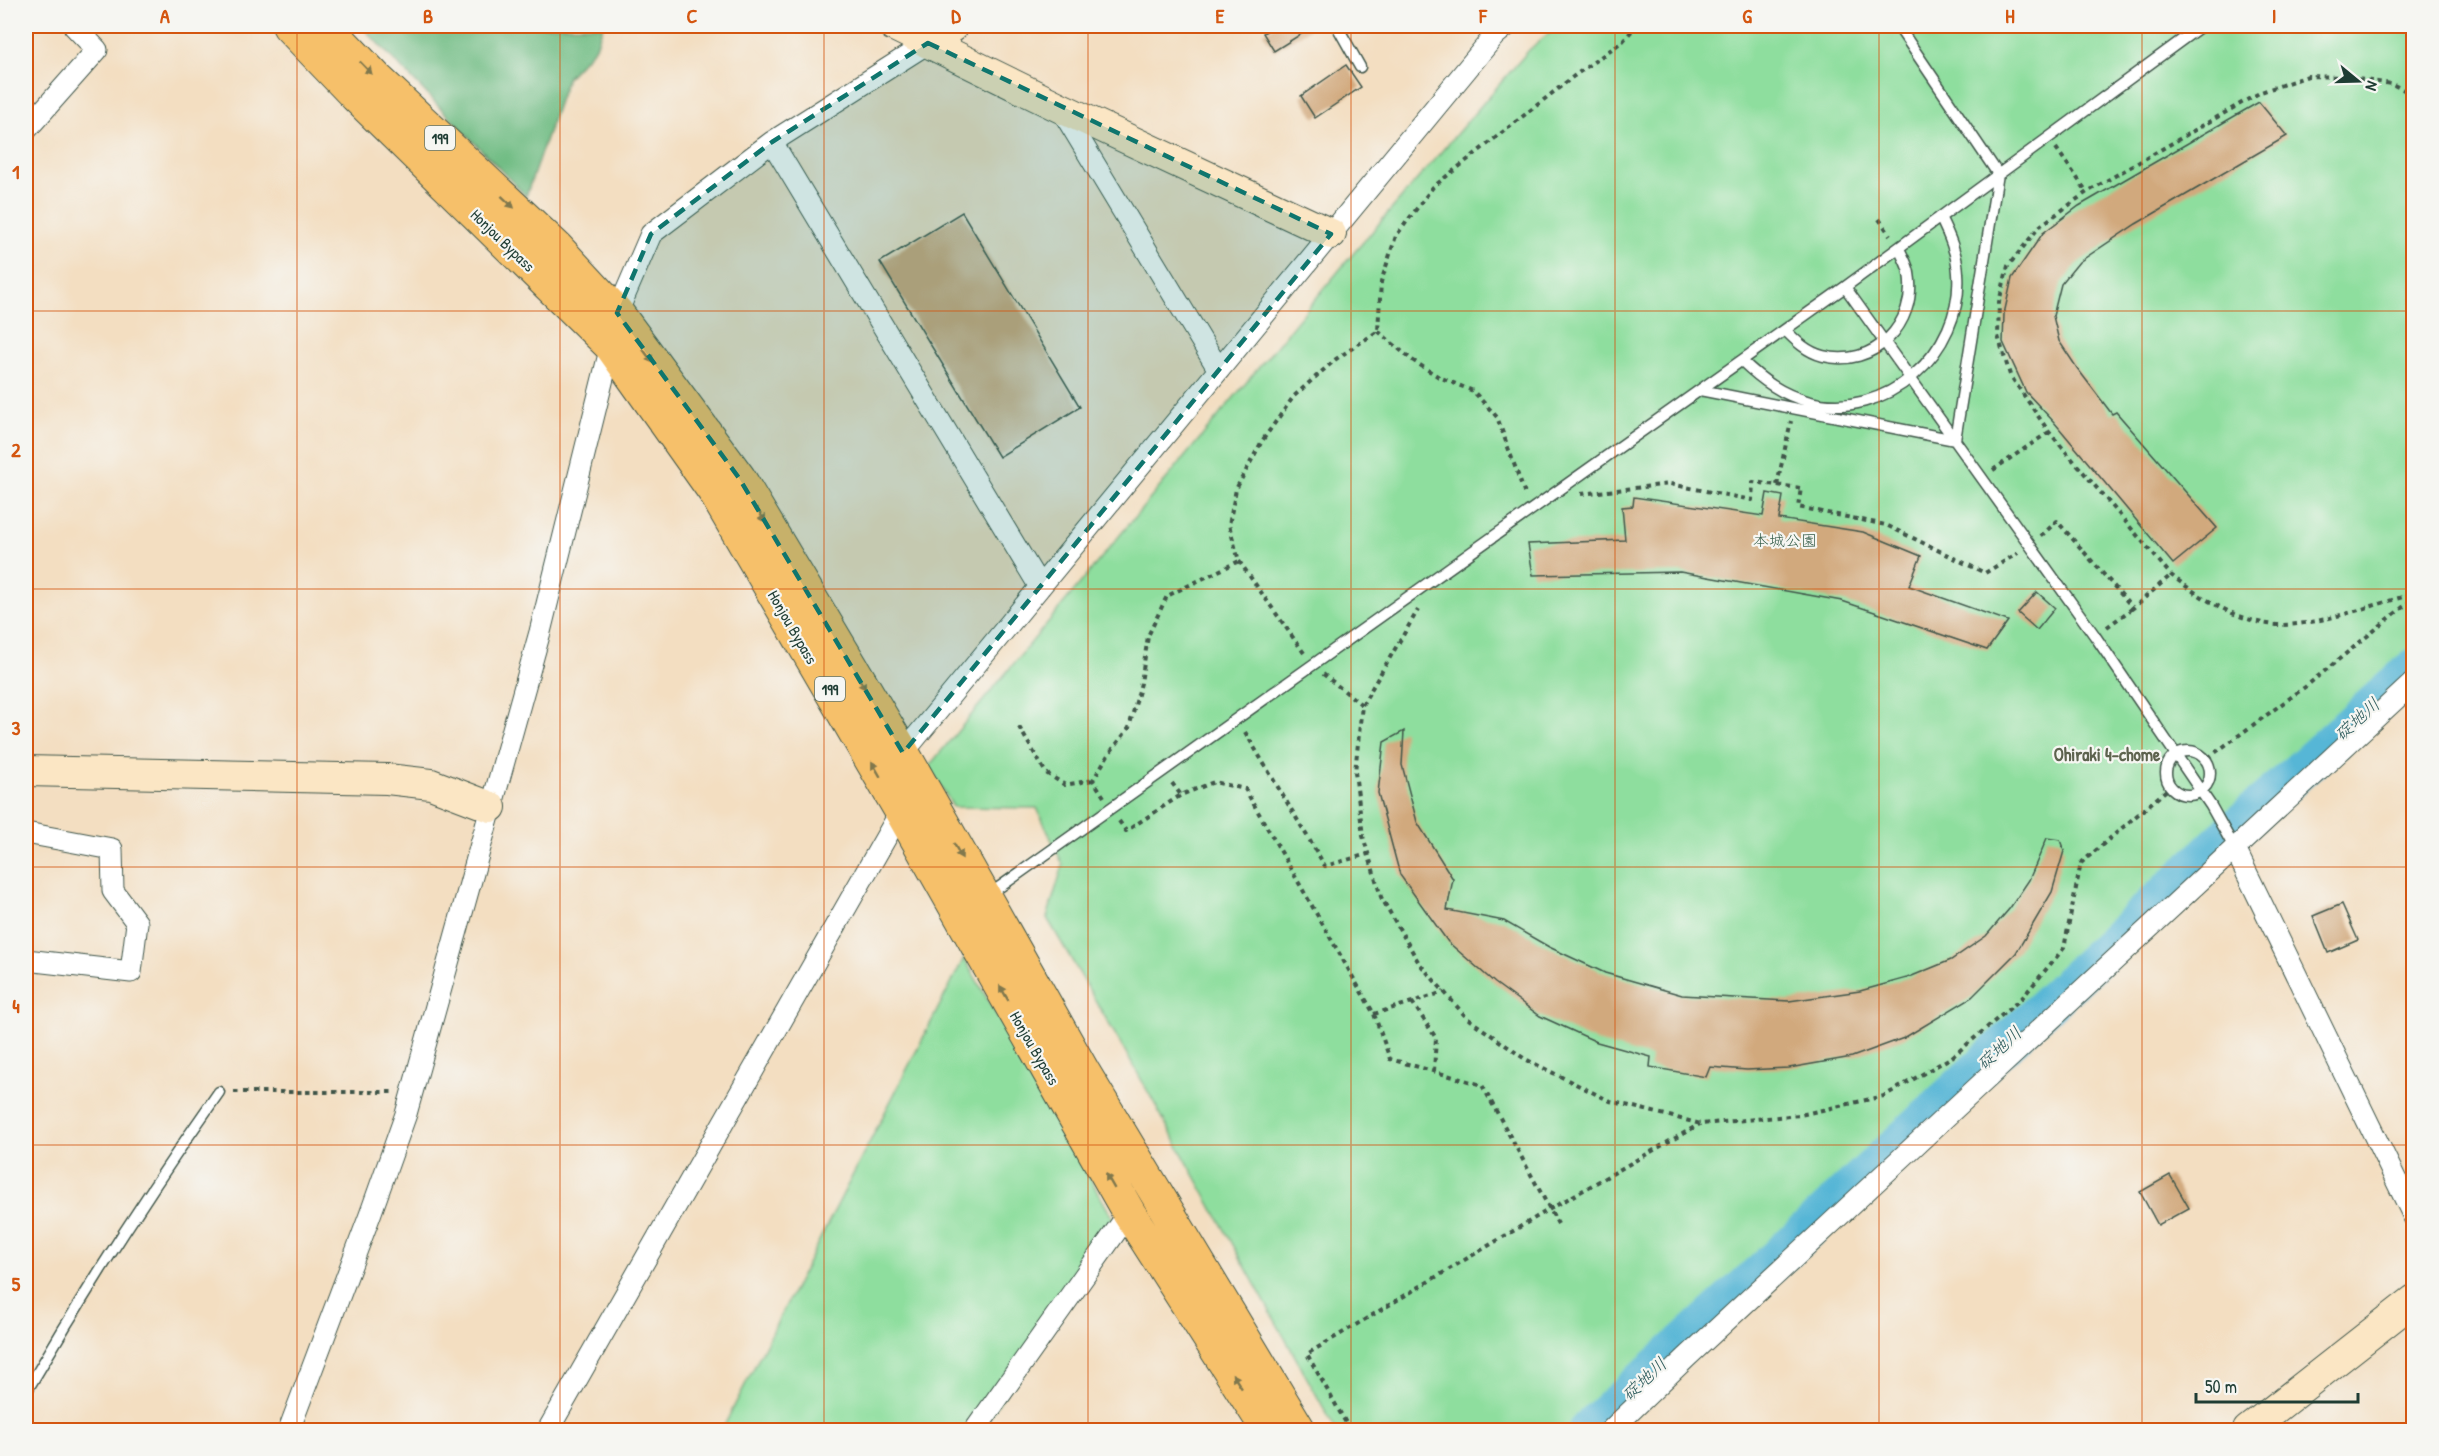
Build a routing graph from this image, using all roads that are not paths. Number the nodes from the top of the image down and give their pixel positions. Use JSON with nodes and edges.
{"nodes":[{"id":1,"x":74,"y":26,"type":"edge"},
{"id":2,"x":289,"y":26,"type":"edge"},
{"id":3,"x":326,"y":26,"type":"edge"},
{"id":4,"x":894,"y":26,"type":"edge"},
{"id":5,"x":953,"y":26,"type":"edge"},
{"id":6,"x":1337,"y":26,"type":"edge"},
{"id":7,"x":1506,"y":26,"type":"edge"},
{"id":8,"x":1898,"y":26,"type":"edge"},
{"id":9,"x":2201,"y":26,"type":"edge"},
{"id":10,"x":928,"y":43,"type":"junction"},
{"id":11,"x":1360,"y":67,"type":"dead end"},
{"id":12,"x":1059,"y":107,"type":"junction"},
{"id":13,"x":26,"y":130,"type":"edge"},
{"id":14,"x":772,"y":142,"type":"junction"},
{"id":15,"x":1998,"y":174,"type":"junction"},
{"id":16,"x":1940,"y":217,"type":"junction"},
{"id":17,"x":1331,"y":234,"type":"junction"},
{"id":18,"x":1899,"y":248,"type":"junction"},
{"id":19,"x":1845,"y":287,"type":"junction"},
{"id":20,"x":617,"y":313,"type":"junction"},
{"id":21,"x":1785,"y":330,"type":"junction"},
{"id":22,"x":1885,"y":343,"type":"junction"},
{"id":23,"x":611,"y":346,"type":"junction"},
{"id":24,"x":1742,"y":361,"type":"junction"},
{"id":25,"x":1219,"y":370,"type":"junction"},
{"id":26,"x":1911,"y":379,"type":"junction"},
{"id":27,"x":1700,"y":390,"type":"junction"},
{"id":28,"x":1955,"y":440,"type":"junction"},
{"id":29,"x":1040,"y":587,"type":"junction"},
{"id":30,"x":2414,"y":682,"type":"edge"},
{"id":31,"x":903,"y":753,"type":"junction"},
{"id":32,"x":2175,"y":754,"type":"junction"},
{"id":33,"x":26,"y":771,"type":"edge"},
{"id":34,"x":2201,"y":792,"type":"junction"},
{"id":35,"x":491,"y":807,"type":"junction"},
{"id":36,"x":901,"y":811,"type":"junction"},
{"id":37,"x":26,"y":833,"type":"edge"},
{"id":38,"x":2235,"y":849,"type":"junction"},
{"id":39,"x":984,"y":898,"type":"junction"},
{"id":40,"x":26,"y":960,"type":"edge"},
{"id":41,"x":219,"y":1092,"type":"road end"},
{"id":42,"x":1129,"y":1213,"type":"junction"},
{"id":43,"x":2414,"y":1217,"type":"edge"},
{"id":44,"x":2414,"y":1300,"type":"edge"},
{"id":45,"x":26,"y":1392,"type":"edge"},
{"id":46,"x":289,"y":1431,"type":"edge"},
{"id":47,"x":548,"y":1431,"type":"edge"},
{"id":48,"x":975,"y":1431,"type":"edge"},
{"id":49,"x":1268,"y":1431,"type":"edge"},
{"id":50,"x":1299,"y":1431,"type":"edge"},
{"id":51,"x":1611,"y":1431,"type":"edge"},
{"id":52,"x":2248,"y":1431,"type":"edge"}],
"edges":[{"from":1,"to":13,"type":"street"},
{"from":2,"to":23,"type":"highway","name":"Honjou Bypass","number":"199"},
{"from":3,"to":20,"type":"highway","name":"Honjou Bypass","number":"199","one_way":true},
{"from":4,"to":10,"type":"street"},
{"from":5,"to":10,"type":"street"},
{"from":6,"to":11,"type":"lane"},
{"from":7,"to":17,"type":"street"},
{"from":8,"to":15,"type":"lane"},
{"from":9,"to":15,"type":"lane"},
{"from":10,"to":12,"type":"street"},
{"from":10,"to":14,"type":"street"},
{"from":12,"to":17,"type":"street"},
{"from":12,"to":25,"type":"street"},
{"from":14,"to":20,"type":"street"},
{"from":14,"to":29,"type":"street"},
{"from":15,"to":16,"type":"lane"},
{"from":15,"to":28,"type":"lane"},
{"from":16,"to":18,"type":"lane"},
{"from":16,"to":26,"type":"lane"},
{"from":17,"to":25,"type":"street"},
{"from":18,"to":19,"type":"lane"},
{"from":18,"to":22,"type":"lane"},
{"from":19,"to":21,"type":"lane"},
{"from":19,"to":22,"type":"lane"},
{"from":20,"to":23,"type":"street"},
{"from":20,"to":31,"type":"highway","name":"Honjou Bypass","number":"199","one_way":true},
{"from":21,"to":22,"type":"lane"},
{"from":21,"to":24,"type":"lane"},
{"from":22,"to":26,"type":"lane"},
{"from":23,"to":35,"type":"street"},
{"from":36,"to":23,"type":"highway","name":"Honjou Bypass","number":"199","one_way":true},
{"from":24,"to":26,"type":"lane"},
{"from":24,"to":27,"type":"lane"},
{"from":25,"to":29,"type":"street"},
{"from":26,"to":28,"type":"lane"},
{"from":27,"to":28,"type":"lane"},
{"from":27,"to":39,"type":"lane"},
{"from":28,"to":32,"type":"lane"},
{"from":29,"to":31,"type":"street"},
{"from":30,"to":38,"type":"street"},
{"from":31,"to":39,"type":"highway","name":"Honjou Bypass","number":"199","one_way":true},
{"from":32,"to":34,"type":"lane"},
{"from":32,"to":34,"type":"lane"},
{"from":32,"to":34,"type":"lane"},
{"from":33,"to":35,"type":"street"},
{"from":34,"to":38,"type":"lane"},
{"from":35,"to":46,"type":"street"},
{"from":42,"to":36,"type":"highway","name":"Honjou Bypass","number":"199","one_way":true},
{"from":36,"to":47,"type":"street"},
{"from":37,"to":40,"type":"street"},
{"from":38,"to":43,"type":"street"},
{"from":38,"to":51,"type":"street"},
{"from":39,"to":50,"type":"highway","name":"Honjou Bypass","number":"199"},
{"from":41,"to":45,"type":"lane"},
{"from":42,"to":48,"type":"street"},
{"from":49,"to":42,"type":"highway","name":"Honjou Bypass","number":"199","one_way":true},
{"from":44,"to":52,"type":"street"}]}
